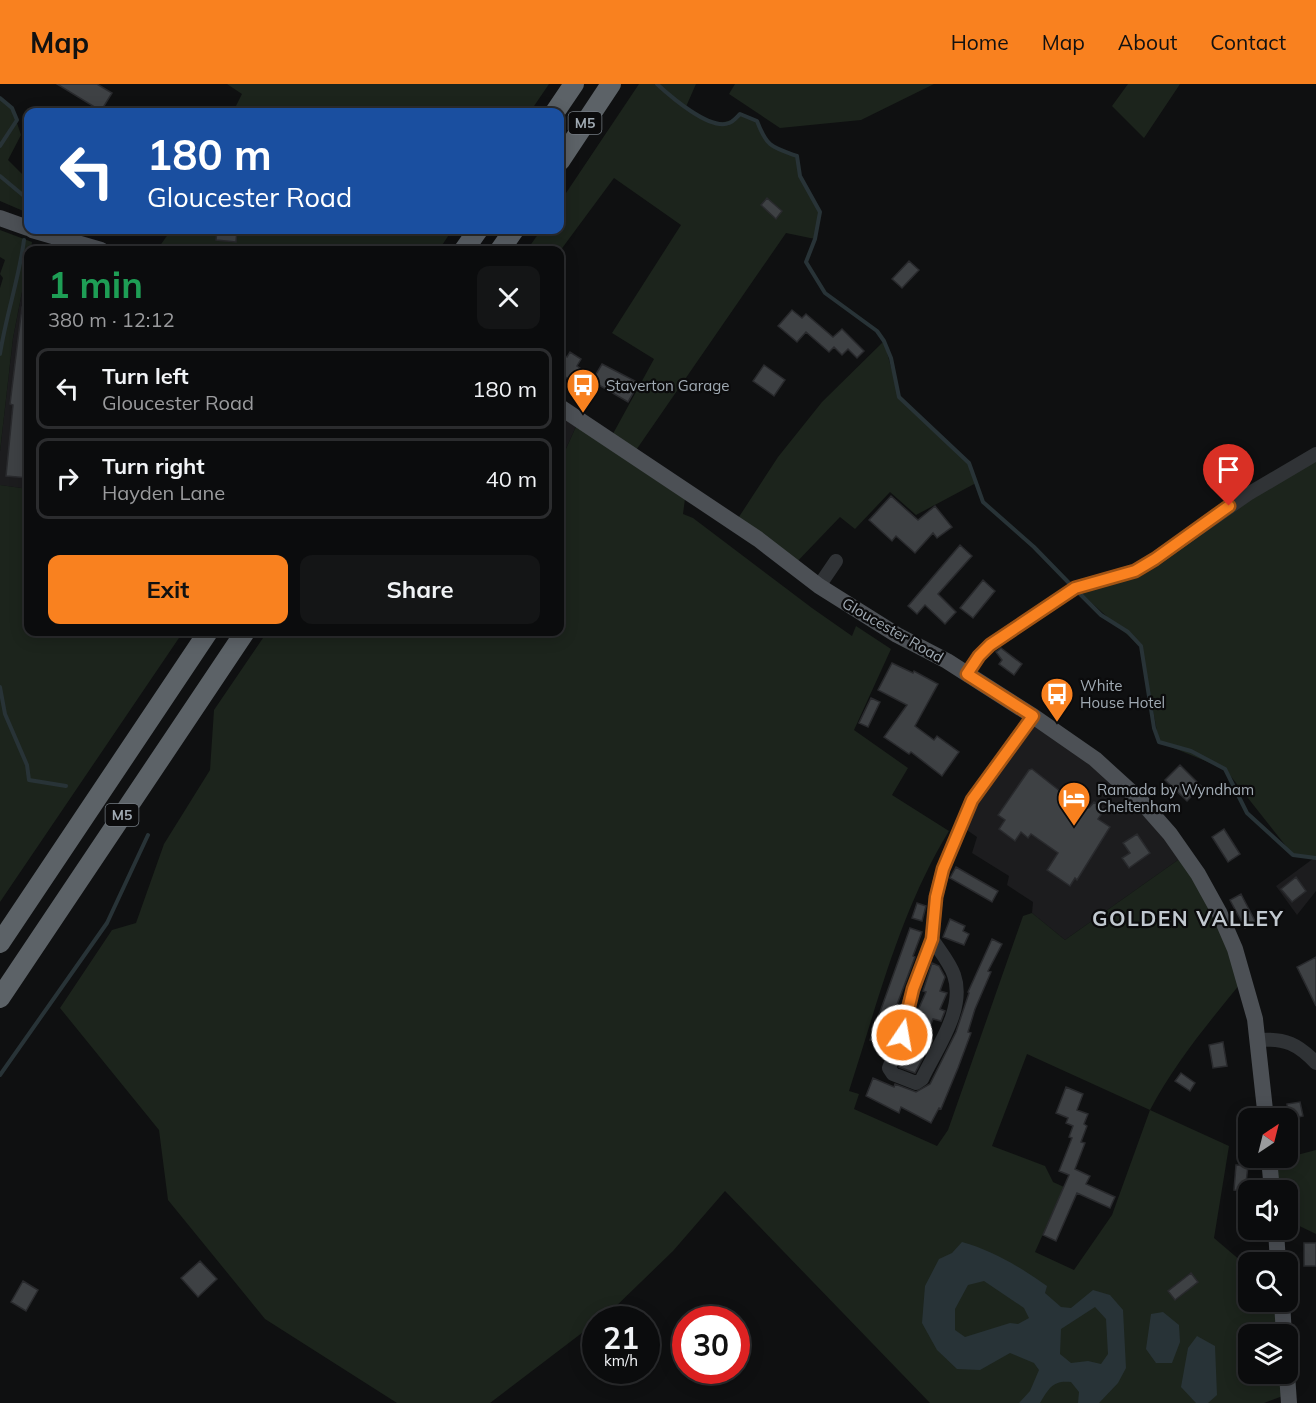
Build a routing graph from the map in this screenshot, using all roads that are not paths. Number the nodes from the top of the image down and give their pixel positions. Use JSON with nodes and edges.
{"nodes":[{"id":1,"x":574,"y":84,"type":"edge"},
{"id":2,"x":611,"y":84,"type":"edge"},
{"id":3,"x":558,"y":108,"type":"edge"},
{"id":4,"x":564,"y":155,"type":"edge"},
{"id":5,"x":0,"y":218,"type":"edge"},
{"id":6,"x":24,"y":227,"type":"edge"},
{"id":7,"x":47,"y":234,"type":"edge"},
{"id":8,"x":87,"y":246,"type":"edge"},
{"id":9,"x":564,"y":410,"type":"edge"},
{"id":10,"x":1316,"y":454,"type":"edge"},
{"id":11,"x":836,"y":561,"type":"dead end"},
{"id":12,"x":819,"y":586,"type":"junction"},
{"id":13,"x":205,"y":636,"type":"edge"},
{"id":14,"x":242,"y":636,"type":"edge"},
{"id":15,"x":967,"y":674,"type":"junction"},
{"id":16,"x":1033,"y":716,"type":"junction"},
{"id":17,"x":932,"y":939,"type":"junction"},
{"id":18,"x":0,"y":943,"type":"edge"},
{"id":19,"x":0,"y":998,"type":"edge"},
{"id":20,"x":1259,"y":1040,"type":"junction"},
{"id":21,"x":1316,"y":1063,"type":"edge"},
{"id":22,"x":1265,"y":1108,"type":"edge"},
{"id":23,"x":1288,"y":1384,"type":"edge"},
{"id":24,"x":1289,"y":1403,"type":"edge"}],
"edges":[{"from":1,"to":3,"type":"highway","number":"M5"},
{"from":2,"to":4,"type":"highway","number":"M5"},
{"from":5,"to":6,"type":"main road"},
{"from":7,"to":8,"type":"main road"},
{"from":9,"to":12,"type":"main road","name":"Gloucester Road"},
{"from":10,"to":15,"type":"street"},
{"from":11,"to":12,"type":"street"},
{"from":12,"to":15,"type":"main road","name":"Gloucester Road"},
{"from":13,"to":18,"type":"highway","number":"M5"},
{"from":14,"to":19,"type":"highway","number":"M5"},
{"from":15,"to":16,"type":"main road","name":"Gloucester Road"},
{"from":16,"to":17,"type":"street"},
{"from":16,"to":20,"type":"main road","name":"Gloucester Road"},
{"from":17,"to":17,"type":"street"},
{"from":20,"to":21,"type":"street"},
{"from":20,"to":22,"type":"main road","name":"Gloucester Road"},
{"from":23,"to":24,"type":"main road"}]}
